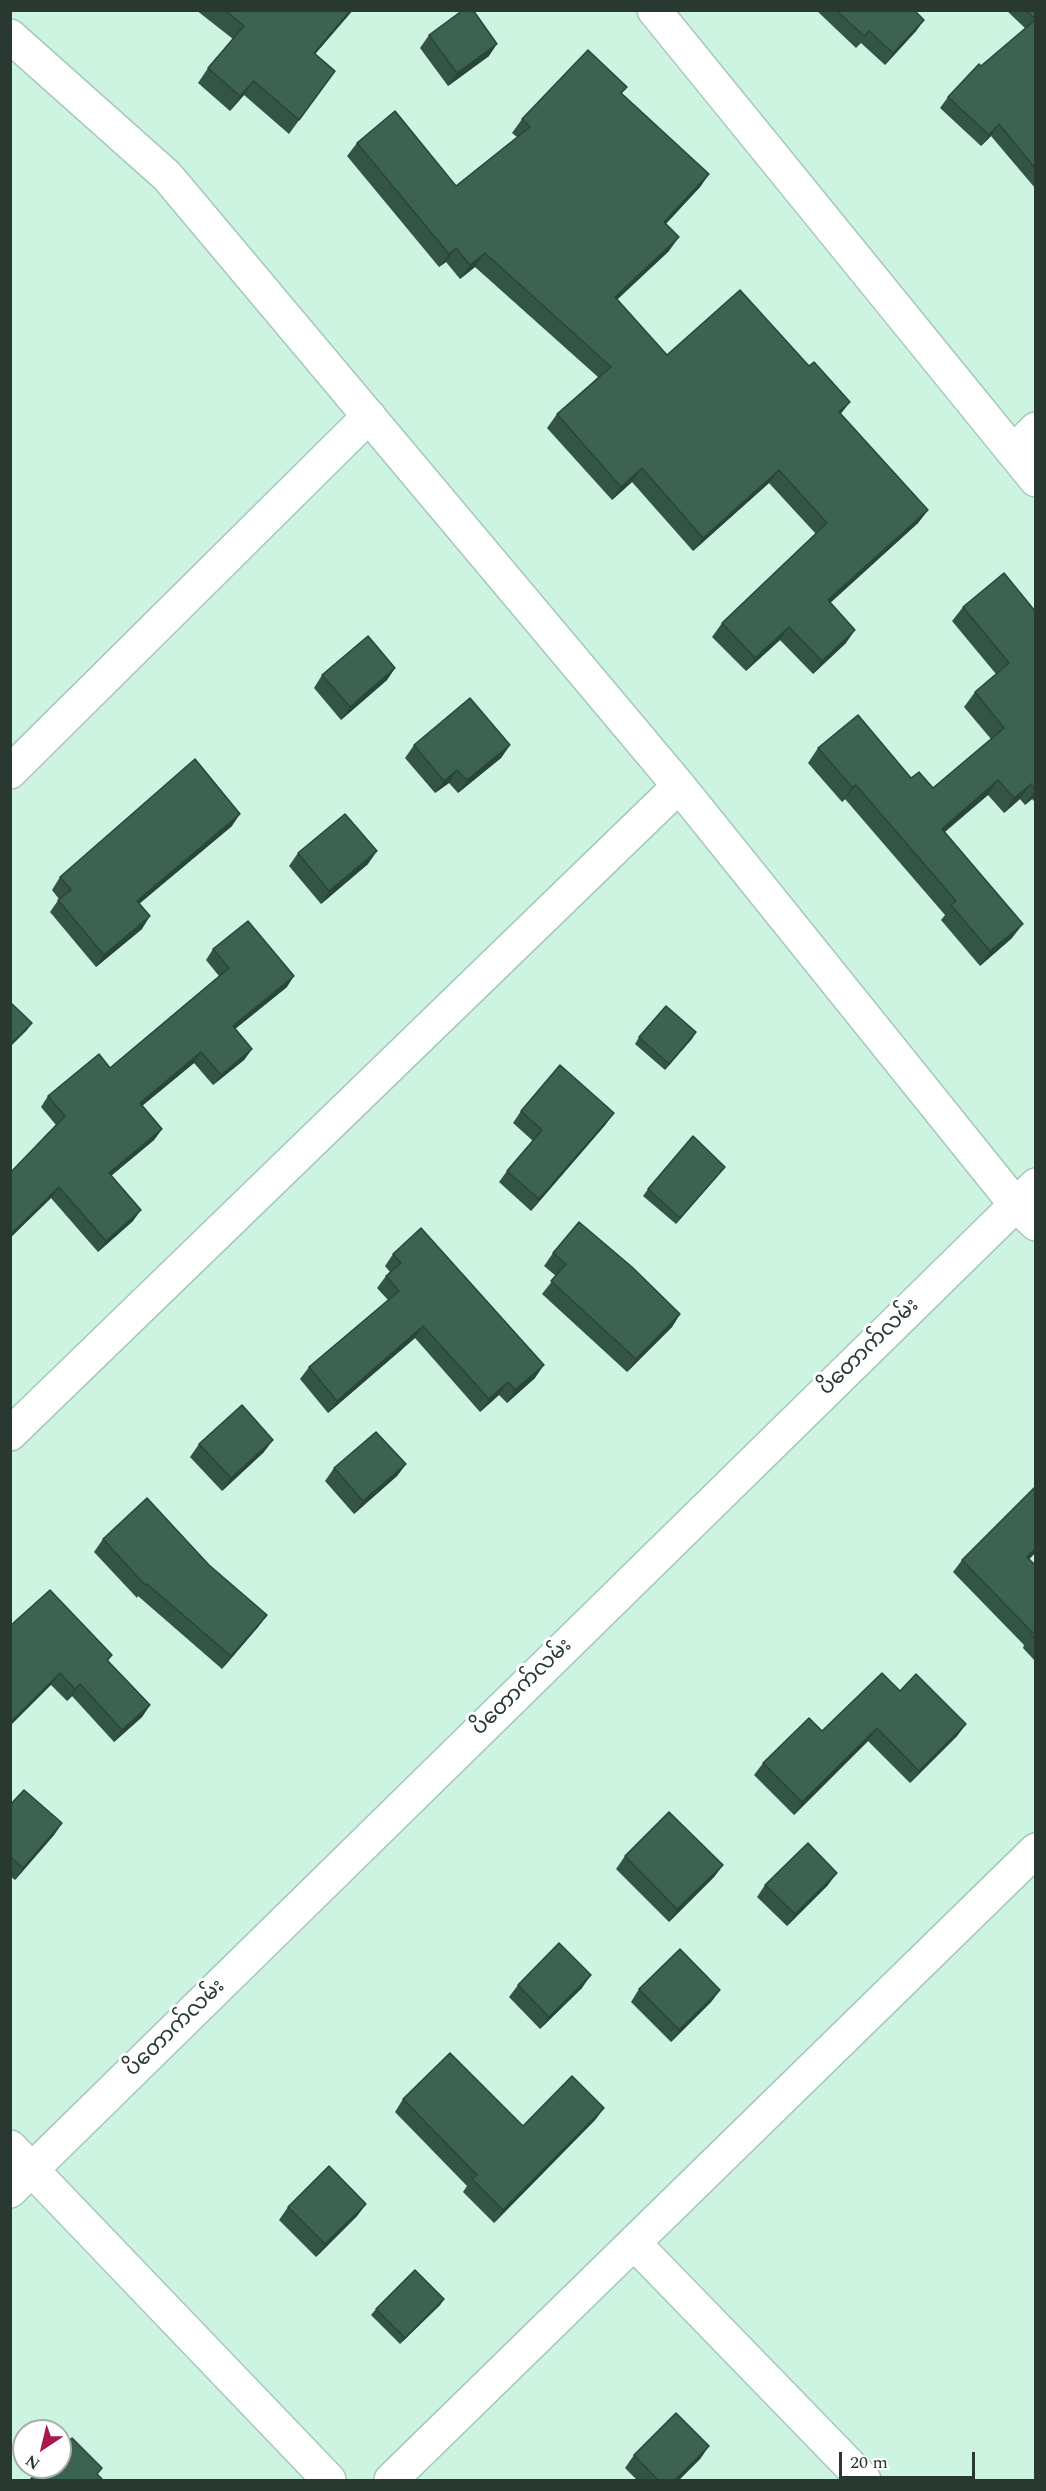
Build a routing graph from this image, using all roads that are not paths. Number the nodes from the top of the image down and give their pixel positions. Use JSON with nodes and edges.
{"nodes":[{"id":1,"x":654,"y":10,"type":"edge"},
{"id":2,"x":10,"y":36,"type":"edge"},
{"id":3,"x":369,"y":416,"type":"junction"},
{"id":4,"x":1024,"y":441,"type":"edge"},
{"id":5,"x":1035,"y":480,"type":"edge"},
{"id":6,"x":10,"y":772,"type":"edge"},
{"id":7,"x":679,"y":786,"type":"junction"},
{"id":8,"x":1029,"y":1205,"type":"edge"},
{"id":9,"x":10,"y":1434,"type":"edge"},
{"id":10,"x":1035,"y":1850,"type":"edge"},
{"id":11,"x":10,"y":2147,"type":"edge"},
{"id":12,"x":22,"y":2180,"type":"edge"},
{"id":13,"x":634,"y":2243,"type":"junction"},
{"id":14,"x":329,"y":2481,"type":"edge"},
{"id":15,"x":391,"y":2481,"type":"edge"},
{"id":16,"x":864,"y":2481,"type":"edge"}],
"edges":[{"from":1,"to":4,"type":"street"},
{"from":2,"to":3,"type":"street"},
{"from":3,"to":6,"type":"street"},
{"from":3,"to":7,"type":"street"},
{"from":4,"to":5,"type":"street"},
{"from":7,"to":8,"type":"street"},
{"from":7,"to":9,"type":"street"},
{"from":8,"to":12,"type":"street","name":"ပိတောက်လမ်း"},
{"from":10,"to":13,"type":"street"},
{"from":11,"to":12,"type":"street"},
{"from":12,"to":14,"type":"street"},
{"from":13,"to":15,"type":"street"},
{"from":13,"to":16,"type":"street"}]}
